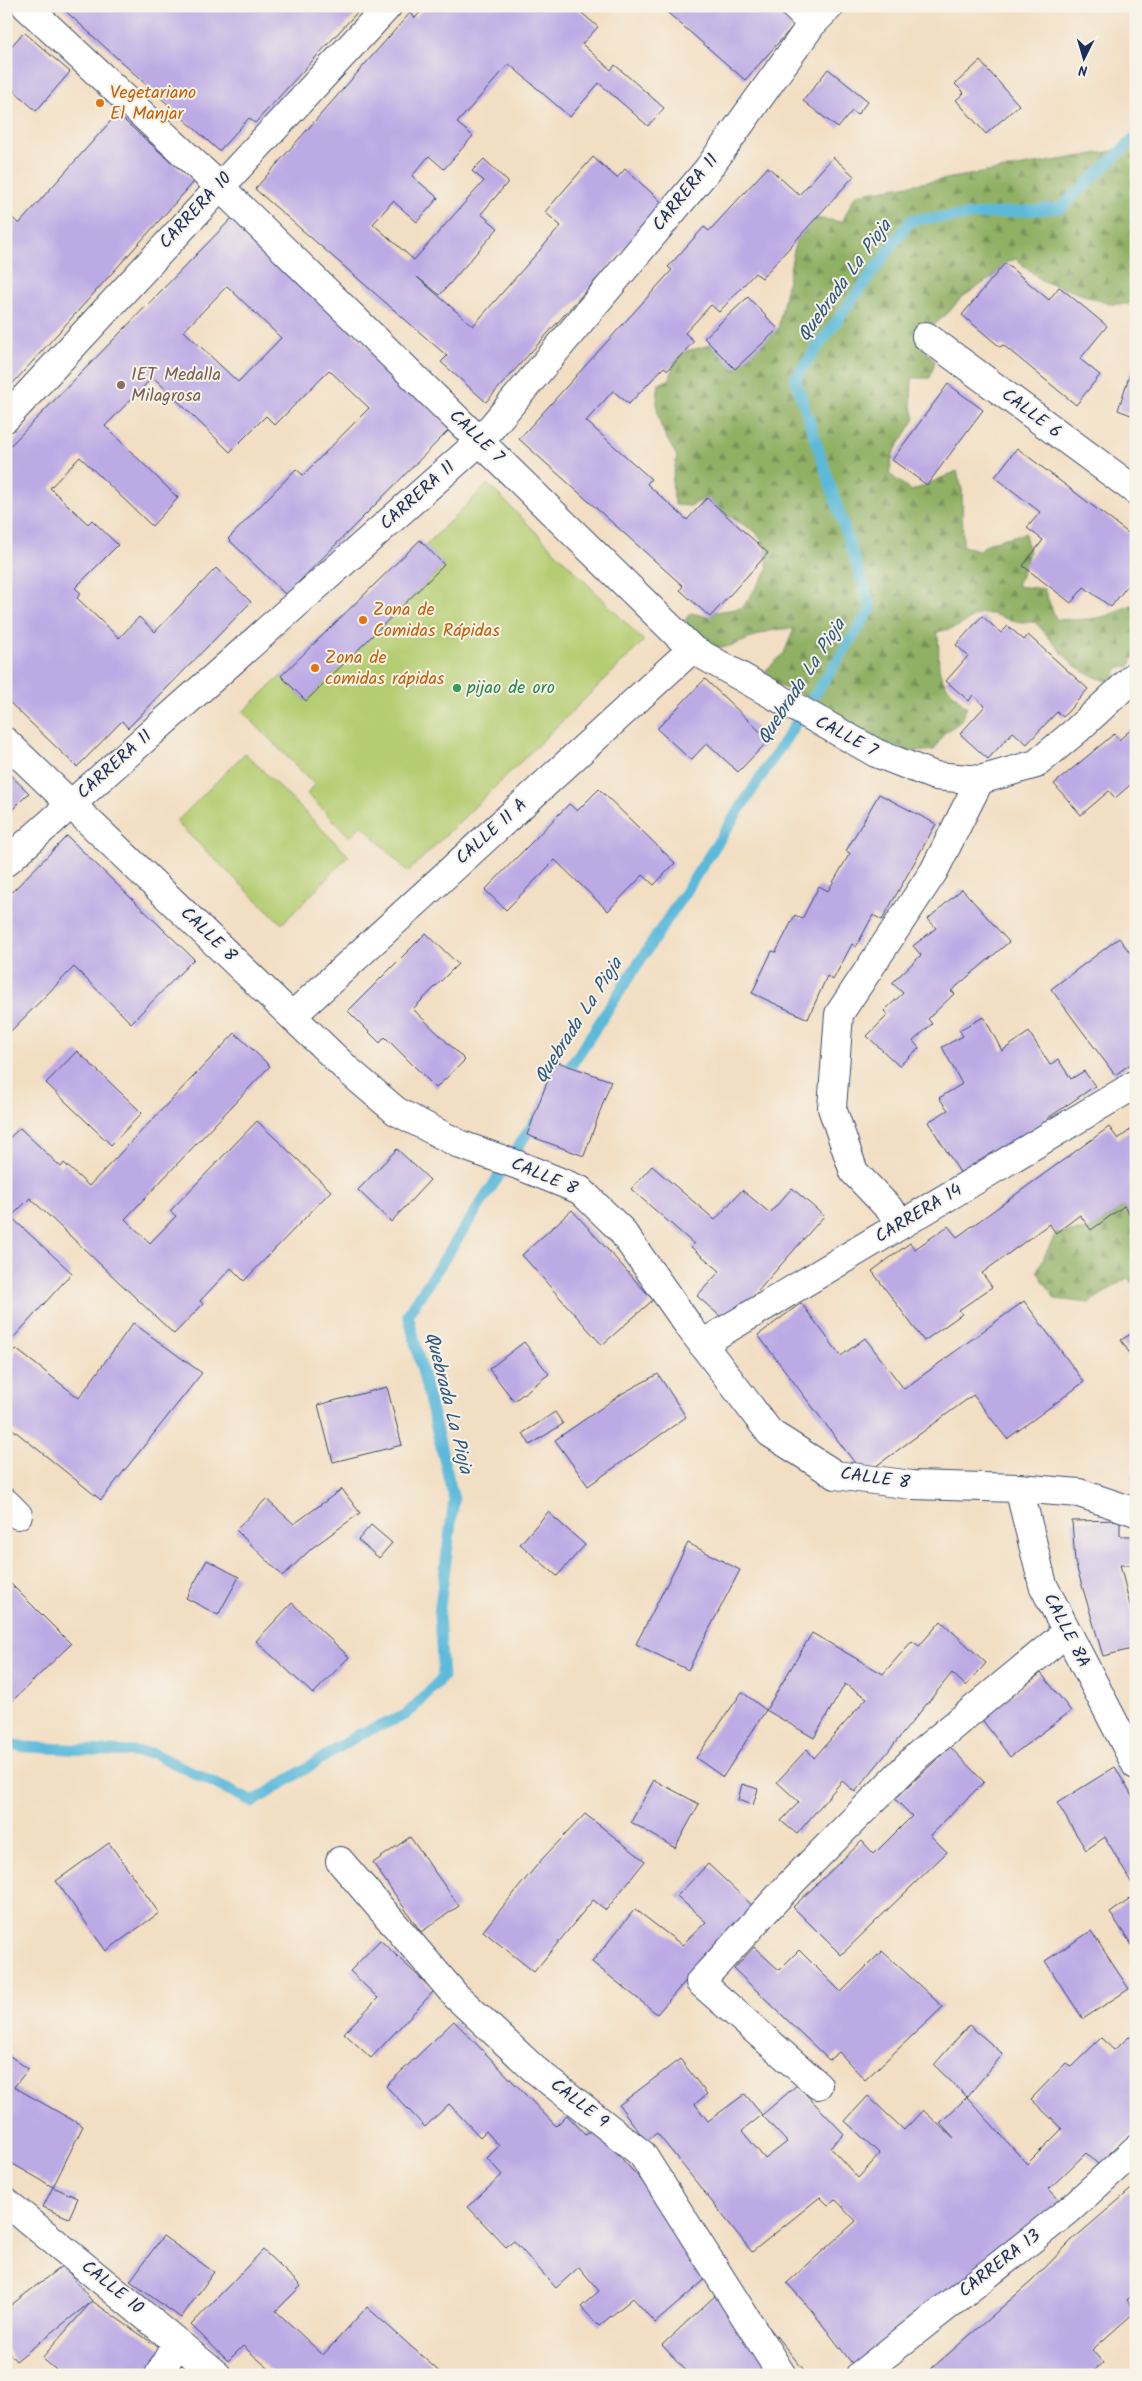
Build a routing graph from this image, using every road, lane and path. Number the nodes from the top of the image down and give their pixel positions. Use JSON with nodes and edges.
{"nodes":[{"id":1,"x":26,"y":6,"type":"edge"},
{"id":2,"x":388,"y":6,"type":"edge"},
{"id":3,"x":812,"y":12,"type":"edge"},
{"id":4,"x":219,"y":186,"type":"junction"},
{"id":5,"x":926,"y":336,"type":"dead end"},
{"id":6,"x":6,"y":418,"type":"edge"},
{"id":7,"x":480,"y":441,"type":"junction"},
{"id":8,"x":1136,"y":491,"type":"edge"},
{"id":9,"x":692,"y":649,"type":"junction"},
{"id":10,"x":1136,"y":675,"type":"edge"},
{"id":11,"x":6,"y":742,"type":"edge"},
{"id":12,"x":980,"y":780,"type":"junction"},
{"id":13,"x":71,"y":804,"type":"junction"},
{"id":14,"x":6,"y":862,"type":"edge"},
{"id":15,"x":292,"y":1016,"type":"junction"},
{"id":16,"x":1136,"y":1084,"type":"edge"},
{"id":17,"x":903,"y":1223,"type":"junction"},
{"id":18,"x":702,"y":1344,"type":"junction"},
{"id":19,"x":1019,"y":1488,"type":"junction"},
{"id":20,"x":1136,"y":1512,"type":"edge"},
{"id":21,"x":1067,"y":1632,"type":"junction"},
{"id":22,"x":1136,"y":1765,"type":"edge"},
{"id":23,"x":340,"y":1861,"type":"dead end"},
{"id":24,"x":818,"y":2085,"type":"dead end"},
{"id":25,"x":1136,"y":2149,"type":"edge"},
{"id":26,"x":6,"y":2202,"type":"edge"},
{"id":27,"x":177,"y":2342,"type":"junction"},
{"id":28,"x":159,"y":2375,"type":"edge"},
{"id":29,"x":217,"y":2375,"type":"edge"},
{"id":30,"x":782,"y":2375,"type":"edge"},
{"id":31,"x":860,"y":2375,"type":"edge"}],
"edges":[{"from":1,"to":4,"type":"street","name":"CALLE 7"},
{"from":2,"to":4,"type":"street","name":"CARRERA 10"},
{"from":3,"to":7,"type":"street","name":"CARRERA 11"},
{"from":4,"to":6,"type":"street","name":"CARRERA 10"},
{"from":4,"to":7,"type":"street","name":"CALLE 7"},
{"from":5,"to":8,"type":"street","name":"CALLE 6"},
{"from":7,"to":9,"type":"street","name":"CALLE 7"},
{"from":7,"to":13,"type":"street","name":"CARRERA 11"},
{"from":9,"to":12,"type":"street","name":"CALLE 7"},
{"from":9,"to":15,"type":"street","name":"CALLE 11 A"},
{"from":10,"to":12,"type":"street"},
{"from":11,"to":13,"type":"street","name":"CALLE 8"},
{"from":12,"to":17,"type":"street"},
{"from":13,"to":14,"type":"street","name":"CARRERA 11"},
{"from":13,"to":15,"type":"street","name":"CALLE 8"},
{"from":15,"to":18,"type":"street","name":"CALLE 8"},
{"from":16,"to":17,"type":"street","name":"CARRERA 14"},
{"from":17,"to":18,"type":"street","name":"CARRERA 14"},
{"from":18,"to":19,"type":"street","name":"CALLE 8"},
{"from":19,"to":20,"type":"street","name":"CALLE 8"},
{"from":19,"to":21,"type":"street","name":"CALLE 8A"},
{"from":21,"to":22,"type":"street","name":"CALLE 8A"},
{"from":21,"to":24,"type":"street"},
{"from":23,"to":30,"type":"street","name":"CALLE 9"},
{"from":25,"to":31,"type":"street","name":"CARRERA 13"},
{"from":26,"to":27,"type":"street","name":"CALLE 10"},
{"from":27,"to":28,"type":"street"},
{"from":27,"to":29,"type":"street","name":"CALLE 10"}]}
